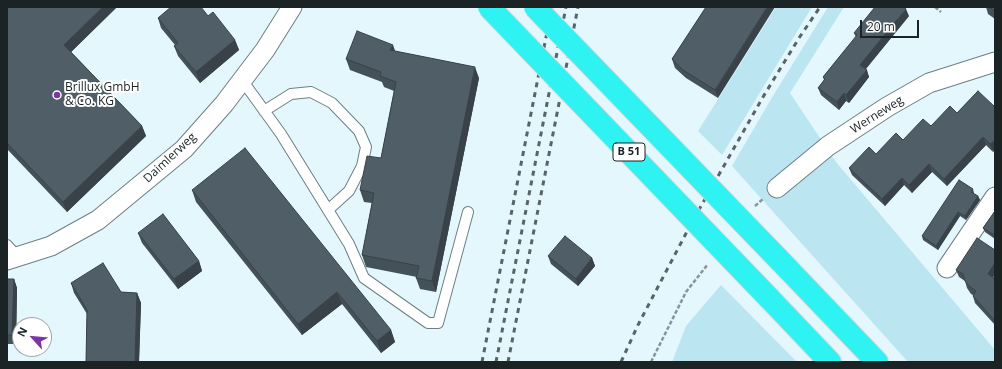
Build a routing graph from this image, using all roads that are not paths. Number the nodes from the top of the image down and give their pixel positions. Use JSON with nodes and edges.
{"nodes":[{"id":1,"x":292,"y":7,"type":"edge"},
{"id":2,"x":489,"y":7,"type":"edge"},
{"id":3,"x":535,"y":7,"type":"edge"},
{"id":4,"x":993,"y":65,"type":"edge"},
{"id":5,"x":242,"y":80,"type":"junction"},
{"id":6,"x":264,"y":110,"type":"junction"},
{"id":7,"x":778,"y":188,"type":"road end"},
{"id":8,"x":995,"y":197,"type":"edge"},
{"id":9,"x":328,"y":210,"type":"junction"},
{"id":10,"x":468,"y":212,"type":"dead end"},
{"id":11,"x":10,"y":254,"type":"edge"},
{"id":12,"x":947,"y":268,"type":"dead end"},
{"id":13,"x":830,"y":362,"type":"edge"},
{"id":14,"x":876,"y":362,"type":"edge"}],
"edges":[{"from":1,"to":5,"type":"street","name":"Daimlerweg"},
{"from":2,"to":13,"type":"highway","number":"B 51","bridge":true},
{"from":3,"to":14,"type":"highway","number":"B 51","bridge":true},
{"from":4,"to":7,"type":"street","name":"Werneweg"},
{"from":5,"to":6,"type":"lane"},
{"from":5,"to":11,"type":"street","name":"Daimlerweg"},
{"from":6,"to":9,"type":"lane"},
{"from":6,"to":9,"type":"lane"},
{"from":8,"to":12,"type":"street"},
{"from":9,"to":10,"type":"lane"}]}
